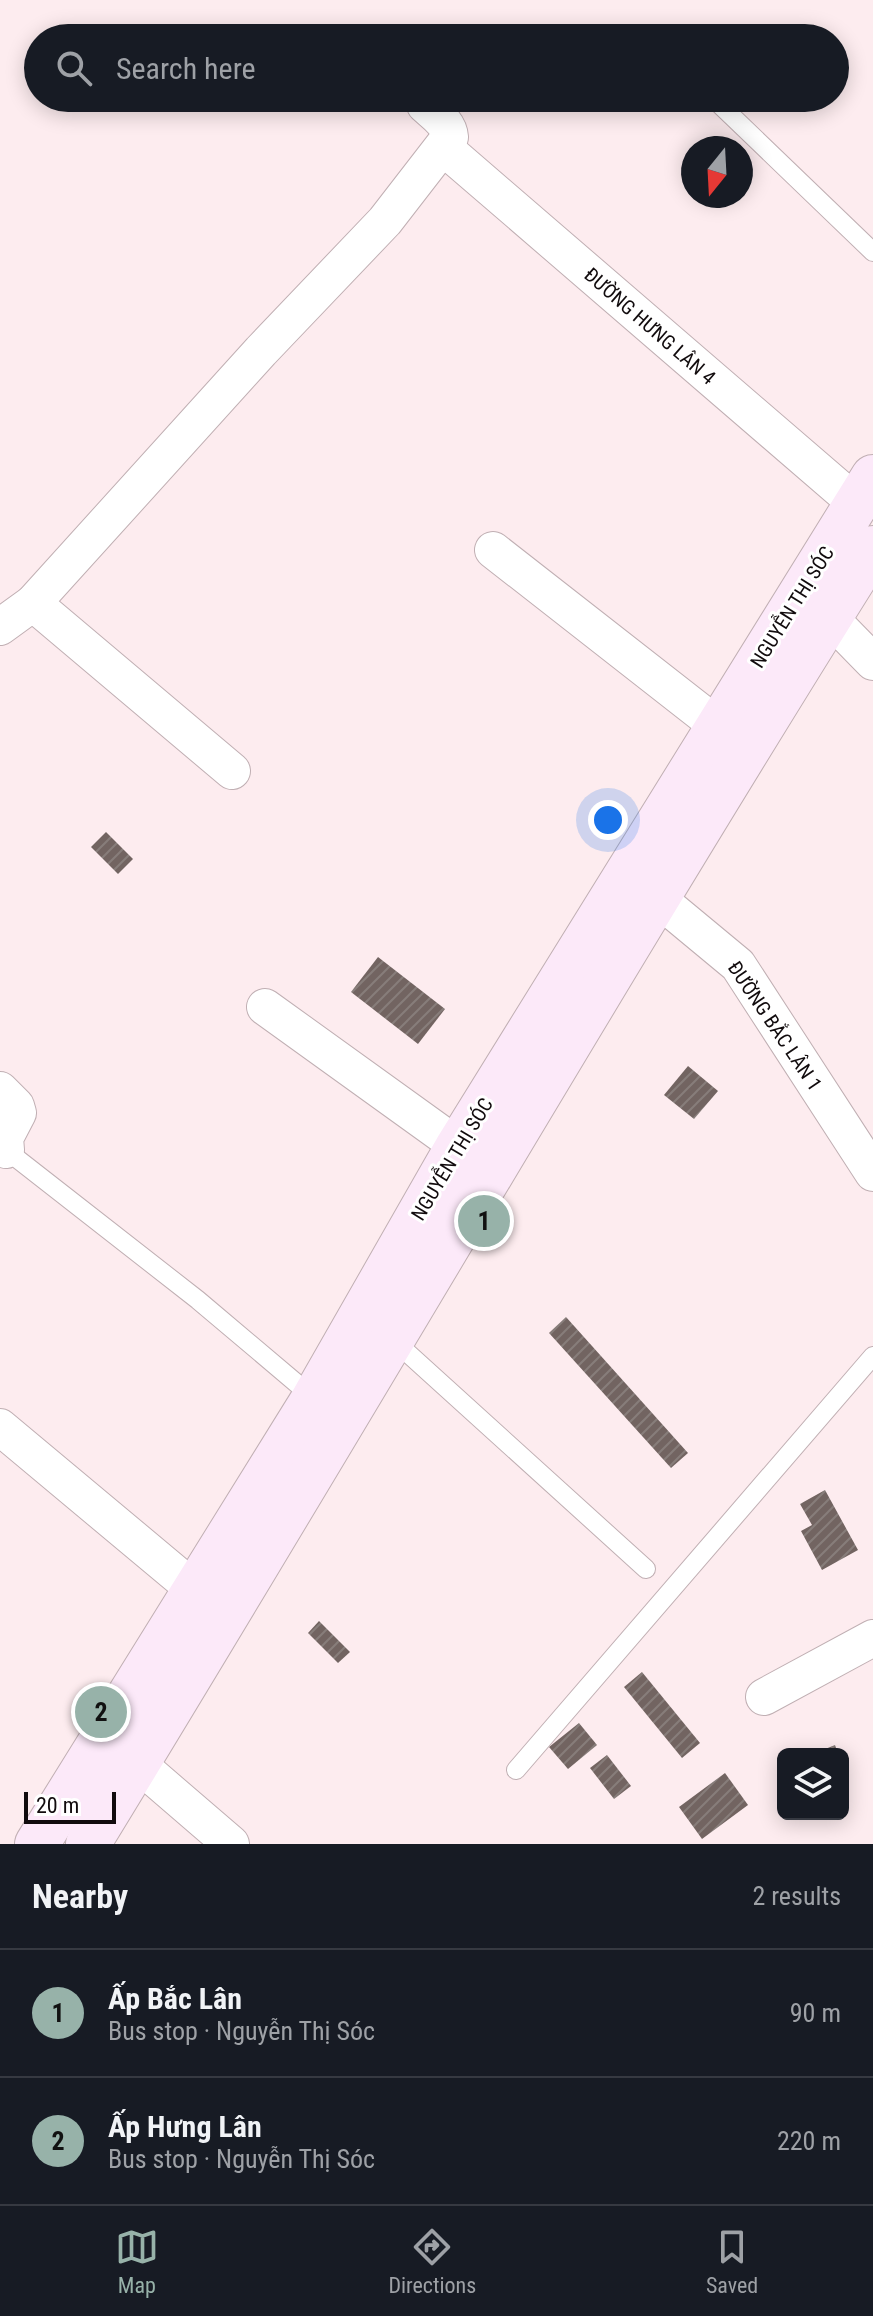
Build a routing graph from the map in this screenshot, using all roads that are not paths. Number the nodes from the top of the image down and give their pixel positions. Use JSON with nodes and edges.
{"nodes":[{"id":1,"x":432,"y":112,"type":"edge"},
{"id":2,"x":728,"y":112,"type":"edge"},
{"id":3,"x":443,"y":147,"type":"junction"},
{"id":4,"x":873,"y":252,"type":"edge"},
{"id":5,"x":865,"y":491,"type":"edge"},
{"id":6,"x":873,"y":548,"type":"edge"},
{"id":7,"x":493,"y":550,"type":"dead end"},
{"id":8,"x":33,"y":603,"type":"junction"},
{"id":9,"x":830,"y":618,"type":"junction"},
{"id":10,"x":0,"y":627,"type":"edge"},
{"id":11,"x":873,"y":662,"type":"edge"},
{"id":12,"x":718,"y":726,"type":"junction"},
{"id":13,"x":232,"y":771,"type":"dead end"},
{"id":14,"x":656,"y":897,"type":"junction"},
{"id":15,"x":265,"y":1007,"type":"dead end"},
{"id":16,"x":0,"y":1090,"type":"edge"},
{"id":17,"x":458,"y":1146,"type":"junction"},
{"id":18,"x":3,"y":1153,"type":"edge"},
{"id":19,"x":873,"y":1173,"type":"edge"},
{"id":20,"x":377,"y":1329,"type":"junction"},
{"id":21,"x":873,"y":1356,"type":"edge"},
{"id":22,"x":329,"y":1410,"type":"junction"},
{"id":23,"x":0,"y":1427,"type":"edge"},
{"id":24,"x":646,"y":1569,"type":"dead end"},
{"id":25,"x":195,"y":1590,"type":"junction"},
{"id":26,"x":873,"y":1638,"type":"edge"},
{"id":27,"x":764,"y":1697,"type":"dead end"},
{"id":28,"x":137,"y":1763,"type":"junction"},
{"id":29,"x":516,"y":1770,"type":"dead end"},
{"id":30,"x":37,"y":1844,"type":"edge"},
{"id":31,"x":88,"y":1844,"type":"edge"},
{"id":32,"x":231,"y":1844,"type":"edge"}],
"edges":[{"from":1,"to":3,"type":"street"},
{"from":2,"to":4,"type":"lane"},
{"from":3,"to":5,"type":"street","name":"ĐƯỜNG HƯNG LÂN 4"},
{"from":3,"to":8,"type":"street"},
{"from":5,"to":12,"type":"main road","name":"NGUYỄN THỊ SÓC"},
{"from":6,"to":9,"type":"main road","name":"NGUYỄN THỊ SÓC"},
{"from":7,"to":12,"type":"street"},
{"from":8,"to":10,"type":"street"},
{"from":8,"to":13,"type":"street"},
{"from":9,"to":11,"type":"street"},
{"from":9,"to":14,"type":"main road","name":"NGUYỄN THỊ SÓC"},
{"from":12,"to":17,"type":"main road","name":"NGUYỄN THỊ SÓC"},
{"from":14,"to":19,"type":"street","name":"ĐƯỜNG BẮC LÂN 1"},
{"from":14,"to":20,"type":"main road","name":"NGUYỄN THỊ SÓC"},
{"from":15,"to":17,"type":"street"},
{"from":16,"to":18,"type":"street"},
{"from":17,"to":20,"type":"main road","name":"NGUYỄN THỊ SÓC"},
{"from":18,"to":22,"type":"lane"},
{"from":20,"to":22,"type":"main road","name":"NGUYỄN THỊ SÓC"},
{"from":20,"to":24,"type":"lane"},
{"from":21,"to":29,"type":"lane"},
{"from":22,"to":25,"type":"main road","name":"NGUYỄN THỊ SÓC"},
{"from":22,"to":28,"type":"main road","name":"NGUYỄN THỊ SÓC"},
{"from":23,"to":25,"type":"street"},
{"from":25,"to":30,"type":"main road","name":"NGUYỄN THỊ SÓC"},
{"from":26,"to":27,"type":"street"},
{"from":28,"to":31,"type":"main road","name":"NGUYỄN THỊ SÓC"},
{"from":28,"to":32,"type":"street"}]}
